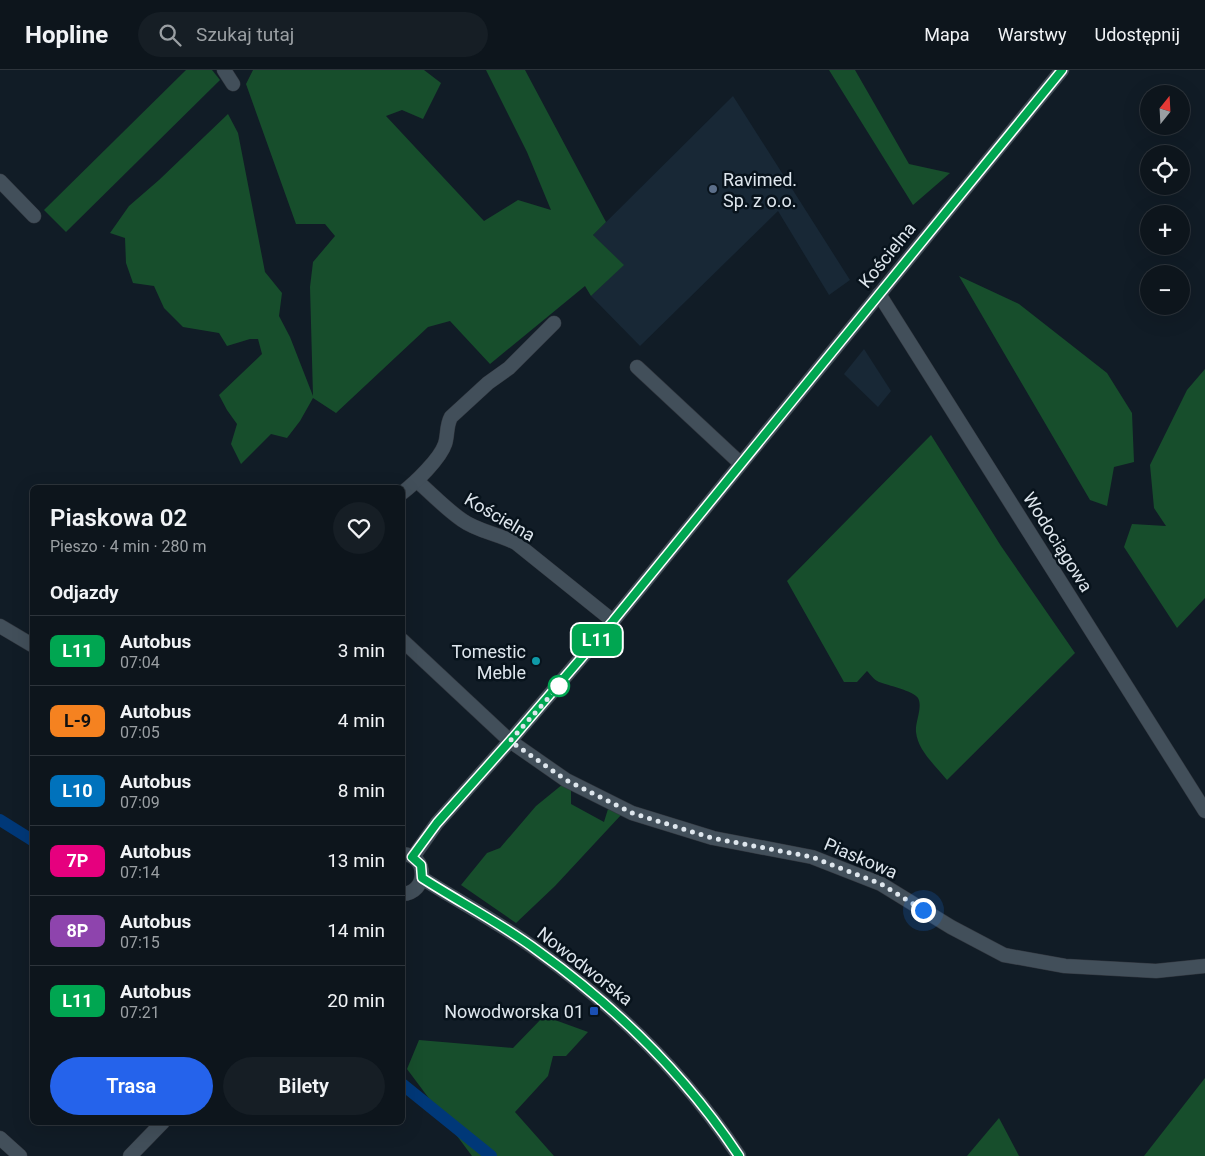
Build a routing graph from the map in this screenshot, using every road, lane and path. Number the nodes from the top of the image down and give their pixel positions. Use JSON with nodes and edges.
{"nodes":[{"id":1,"x":224,"y":70,"type":"edge"},
{"id":2,"x":1062,"y":70,"type":"edge"},
{"id":3,"x":232,"y":84,"type":"dead end"},
{"id":4,"x":0,"y":181,"type":"edge"},
{"id":5,"x":34,"y":216,"type":"dead end"},
{"id":6,"x":879,"y":294,"type":"junction"},
{"id":7,"x":554,"y":323,"type":"dead end"},
{"id":8,"x":637,"y":367,"type":"dead end"},
{"id":9,"x":740,"y":463,"type":"junction"},
{"id":10,"x":417,"y":481,"type":"junction"},
{"id":11,"x":405,"y":491,"type":"edge"},
{"id":12,"x":613,"y":621,"type":"junction"},
{"id":13,"x":0,"y":626,"type":"edge"},
{"id":14,"x":405,"y":643,"type":"edge"},
{"id":15,"x":30,"y":644,"type":"edge"},
{"id":16,"x":510,"y":741,"type":"junction"},
{"id":17,"x":1205,"y":811,"type":"edge"},
{"id":18,"x":408,"y":856,"type":"edge"},
{"id":19,"x":422,"y":878,"type":"junction"},
{"id":20,"x":405,"y":893,"type":"edge"},
{"id":21,"x":1205,"y":966,"type":"edge"},
{"id":22,"x":160,"y":1125,"type":"edge"},
{"id":23,"x":0,"y":1138,"type":"edge"},
{"id":24,"x":20,"y":1156,"type":"edge"},
{"id":25,"x":130,"y":1156,"type":"edge"},
{"id":26,"x":739,"y":1156,"type":"edge"}],
"edges":[{"from":1,"to":3,"type":"street"},
{"from":2,"to":6,"type":"street","name":"Kościelna"},
{"from":4,"to":5,"type":"street"},
{"from":6,"to":9,"type":"street","name":"Kościelna"},
{"from":6,"to":17,"type":"street","name":"Wodociągowa"},
{"from":7,"to":10,"type":"street"},
{"from":8,"to":9,"type":"street"},
{"from":9,"to":12,"type":"street","name":"Kościelna"},
{"from":10,"to":11,"type":"street"},
{"from":10,"to":12,"type":"street","name":"Kościelna"},
{"from":12,"to":16,"type":"street","name":"Kościelna"},
{"from":13,"to":15,"type":"street"},
{"from":14,"to":16,"type":"street"},
{"from":16,"to":18,"type":"street","name":"Kościelna"},
{"from":16,"to":21,"type":"street","name":"Piaskowa"},
{"from":18,"to":19,"type":"street"},
{"from":19,"to":20,"type":"street"},
{"from":19,"to":26,"type":"street","name":"Nowodworska"},
{"from":22,"to":25,"type":"street"},
{"from":23,"to":24,"type":"street"}]}
